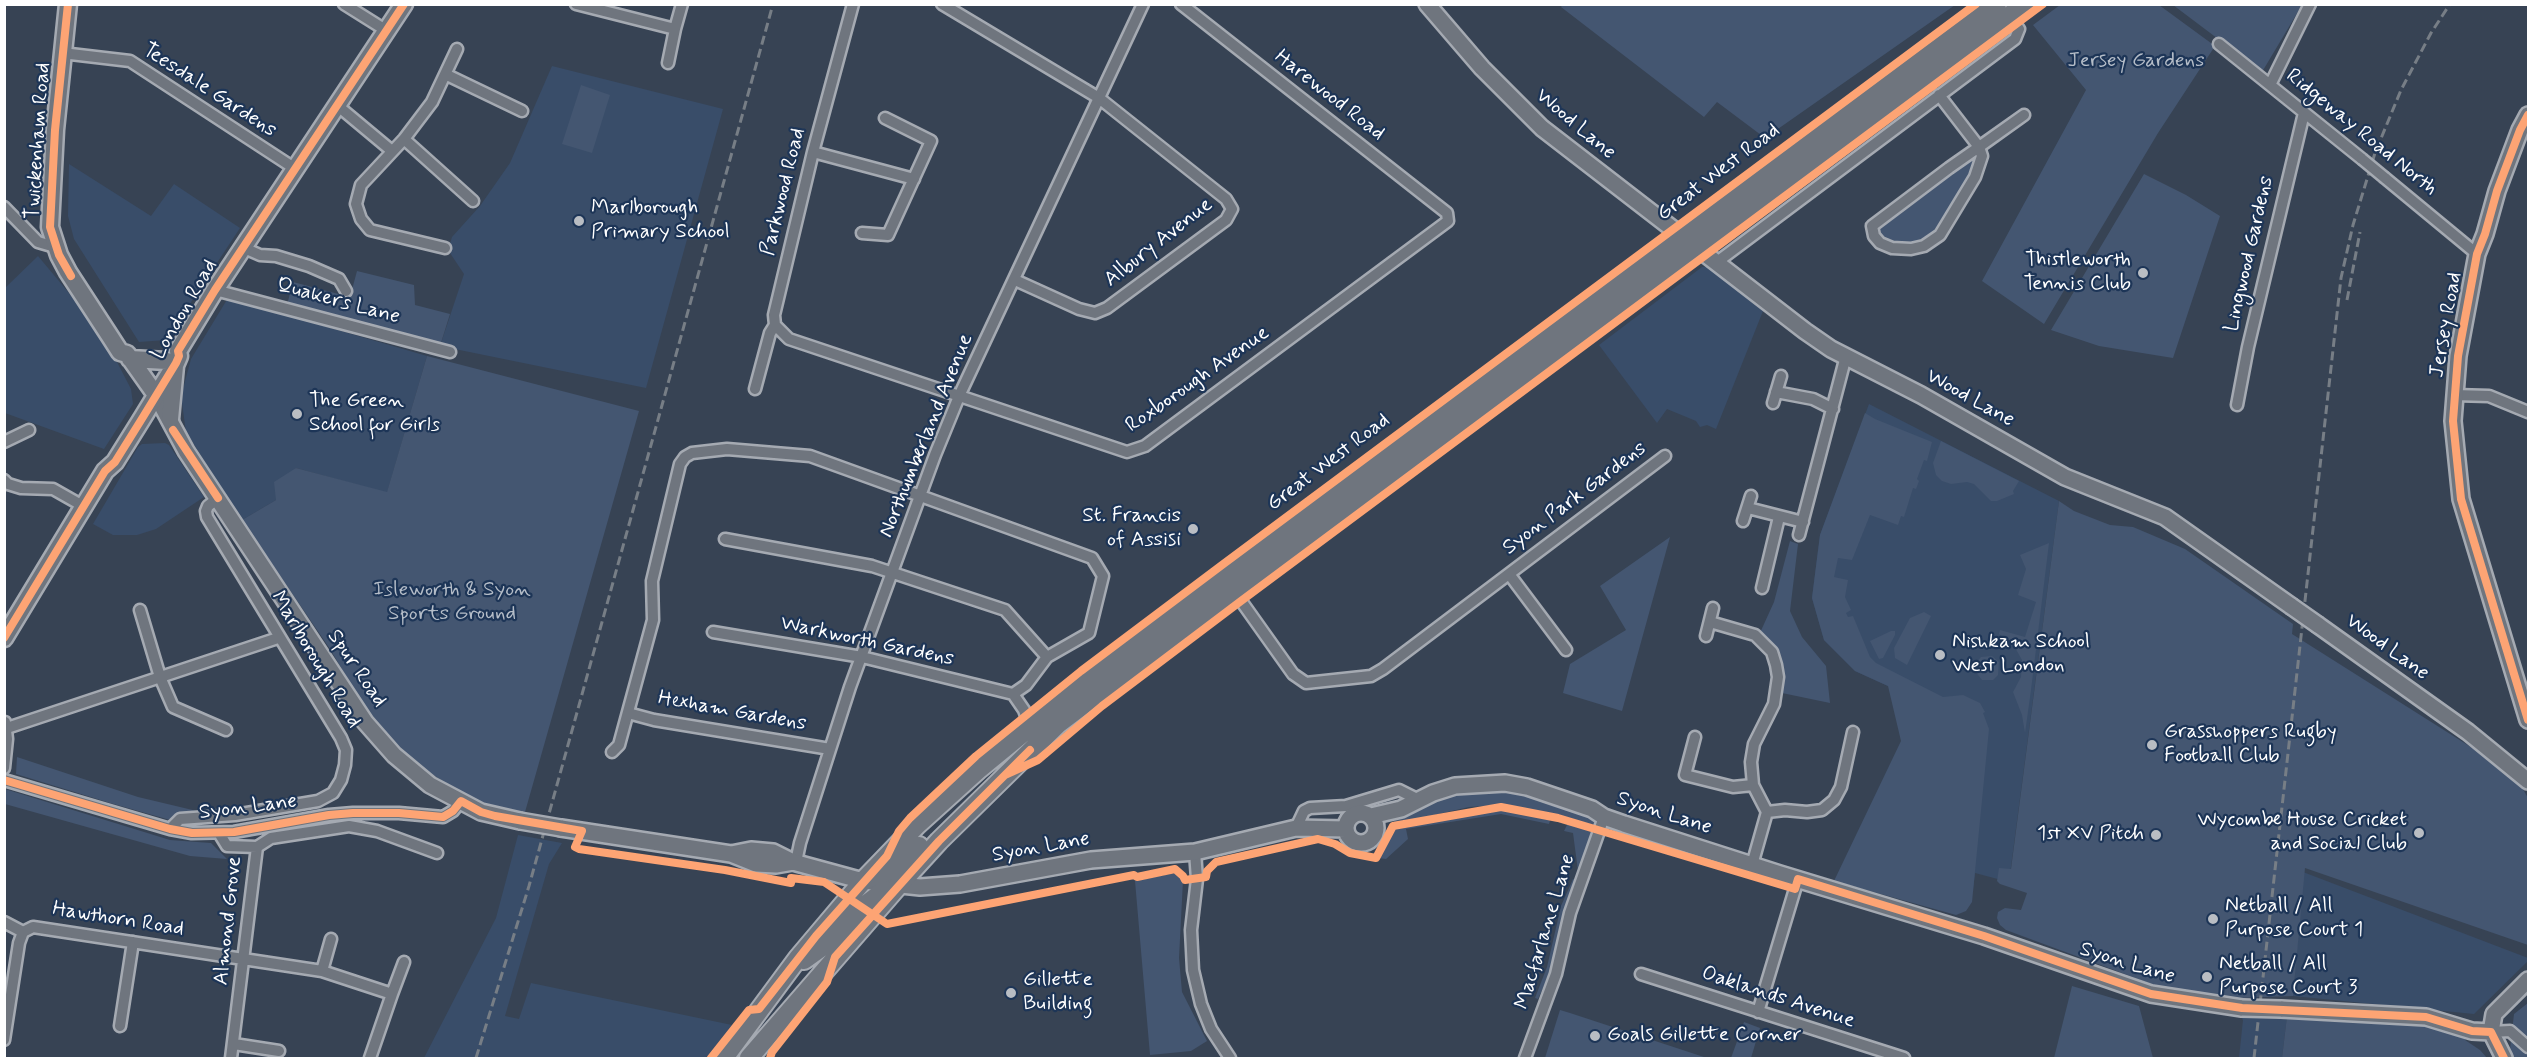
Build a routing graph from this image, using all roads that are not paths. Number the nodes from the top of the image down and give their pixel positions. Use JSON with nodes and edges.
{"nodes":[{"id":1,"x":68,"y":4,"type":"edge"},
{"id":2,"x":344,"y":4,"type":"edge"},
{"id":3,"x":404,"y":4,"type":"edge"},
{"id":4,"x":576,"y":4,"type":"edge"},
{"id":5,"x":682,"y":4,"type":"edge"},
{"id":6,"x":853,"y":4,"type":"edge"},
{"id":7,"x":942,"y":4,"type":"edge"},
{"id":8,"x":1143,"y":4,"type":"edge"},
{"id":9,"x":1181,"y":4,"type":"edge"},
{"id":10,"x":2025,"y":4,"type":"edge"},
{"id":11,"x":2310,"y":4,"type":"edge"},
{"id":12,"x":1428,"y":5,"type":"edge"},
{"id":13,"x":2003,"y":10,"type":"edge"},
{"id":14,"x":675,"y":29,"type":"junction"},
{"id":15,"x":387,"y":31,"type":"junction"},
{"id":16,"x":2219,"y":44,"type":"dead end"},
{"id":17,"x":457,"y":49,"type":"dead end"},
{"id":18,"x":63,"y":53,"type":"junction"},
{"id":19,"x":668,"y":63,"type":"dead end"},
{"id":20,"x":447,"y":75,"type":"junction"},
{"id":21,"x":2270,"y":85,"type":"junction"},
{"id":22,"x":1939,"y":95,"type":"junction"},
{"id":23,"x":1099,"y":98,"type":"junction"},
{"id":24,"x":338,"y":106,"type":"junction"},
{"id":25,"x":522,"y":111,"type":"dead end"},
{"id":26,"x":2304,"y":113,"type":"junction"},
{"id":27,"x":2024,"y":115,"type":"dead end"},
{"id":28,"x":2529,"y":116,"type":"edge"},
{"id":29,"x":885,"y":118,"type":"dead end"},
{"id":30,"x":404,"y":139,"type":"junction"},
{"id":31,"x":1979,"y":147,"type":"junction"},
{"id":32,"x":392,"y":151,"type":"junction"},
{"id":33,"x":813,"y":152,"type":"junction"},
{"id":34,"x":294,"y":168,"type":"junction"},
{"id":35,"x":914,"y":179,"type":"junction"},
{"id":36,"x":473,"y":201,"type":"dead end"},
{"id":37,"x":4,"y":207,"type":"edge"},
{"id":38,"x":1448,"y":221,"type":"joint"},
{"id":39,"x":862,"y":233,"type":"dead end"},
{"id":40,"x":1682,"y":237,"type":"junction"},
{"id":41,"x":55,"y":247,"type":"junction"},
{"id":42,"x":244,"y":248,"type":"junction"},
{"id":43,"x":445,"y":248,"type":"dead end"},
{"id":44,"x":1698,"y":248,"type":"junction"},
{"id":45,"x":2477,"y":254,"type":"junction"},
{"id":46,"x":1717,"y":262,"type":"junction"},
{"id":47,"x":1015,"y":280,"type":"junction"},
{"id":48,"x":215,"y":290,"type":"junction"},
{"id":49,"x":346,"y":291,"type":"dead end"},
{"id":50,"x":775,"y":325,"type":"junction"},
{"id":51,"x":450,"y":352,"type":"dead end"},
{"id":52,"x":125,"y":355,"type":"junction"},
{"id":53,"x":1846,"y":356,"type":"junction"},
{"id":54,"x":174,"y":358,"type":"junction"},
{"id":55,"x":1781,"y":376,"type":"dead end"},
{"id":56,"x":755,"y":388,"type":"dead end"},
{"id":57,"x":960,"y":394,"type":"junction"},
{"id":58,"x":150,"y":395,"type":"junction"},
{"id":59,"x":2454,"y":395,"type":"junction"},
{"id":60,"x":2237,"y":405,"type":"dead end"},
{"id":61,"x":1833,"y":409,"type":"junction"},
{"id":62,"x":2529,"y":412,"type":"edge"},
{"id":63,"x":171,"y":425,"type":"junction"},
{"id":64,"x":29,"y":430,"type":"dead end"},
{"id":65,"x":4,"y":442,"type":"edge"},
{"id":66,"x":1665,"y":456,"type":"dead end"},
{"id":67,"x":4,"y":480,"type":"edge"},
{"id":68,"x":921,"y":494,"type":"junction"},
{"id":69,"x":1750,"y":496,"type":"dead end"},
{"id":70,"x":218,"y":498,"type":"junction"},
{"id":71,"x":83,"y":506,"type":"junction"},
{"id":72,"x":1748,"y":508,"type":"junction"},
{"id":73,"x":1779,"y":517,"type":"junction"},
{"id":74,"x":1743,"y":521,"type":"dead end"},
{"id":75,"x":1803,"y":522,"type":"junction"},
{"id":76,"x":1799,"y":535,"type":"dead end"},
{"id":77,"x":725,"y":539,"type":"dead end"},
{"id":78,"x":894,"y":573,"type":"junction"},
{"id":79,"x":1509,"y":574,"type":"junction"},
{"id":80,"x":1761,"y":588,"type":"dead end"},
{"id":81,"x":1234,"y":591,"type":"junction"},
{"id":82,"x":1713,"y":608,"type":"dead end"},
{"id":83,"x":140,"y":610,"type":"dead end"},
{"id":84,"x":1710,"y":622,"type":"junction"},
{"id":85,"x":713,"y":632,"type":"dead end"},
{"id":86,"x":1707,"y":636,"type":"dead end"},
{"id":87,"x":4,"y":638,"type":"edge"},
{"id":88,"x":278,"y":638,"type":"junction"},
{"id":89,"x":1566,"y":650,"type":"dead end"},
{"id":90,"x":862,"y":657,"type":"junction"},
{"id":91,"x":1047,"y":657,"type":"junction"},
{"id":92,"x":160,"y":677,"type":"junction"},
{"id":93,"x":1013,"y":694,"type":"junction"},
{"id":94,"x":628,"y":713,"type":"junction"},
{"id":95,"x":2529,"y":720,"type":"edge"},
{"id":96,"x":6,"y":725,"type":"edge"},
{"id":97,"x":1030,"y":727,"type":"junction"},
{"id":98,"x":226,"y":730,"type":"dead end"},
{"id":99,"x":1853,"y":732,"type":"dead end"},
{"id":100,"x":1695,"y":737,"type":"dead end"},
{"id":101,"x":830,"y":748,"type":"junction"},
{"id":102,"x":612,"y":752,"type":"dead end"},
{"id":103,"x":4,"y":768,"type":"edge"},
{"id":104,"x":4,"y":780,"type":"edge"},
{"id":105,"x":2529,"y":781,"type":"edge"},
{"id":106,"x":1753,"y":784,"type":"junction"},
{"id":107,"x":984,"y":797,"type":"junction"},
{"id":108,"x":1419,"y":800,"type":"junction"},
{"id":109,"x":461,"y":801,"type":"junction"},
{"id":110,"x":1767,"y":812,"type":"junction"},
{"id":111,"x":1604,"y":817,"type":"junction"},
{"id":112,"x":1374,"y":822,"type":"junction"},
{"id":113,"x":1296,"y":828,"type":"junction"},
{"id":114,"x":170,"y":829,"type":"junction"},
{"id":115,"x":1346,"y":829,"type":"junction"},
{"id":116,"x":582,"y":831,"type":"joint"},
{"id":117,"x":219,"y":833,"type":"junction"},
{"id":118,"x":256,"y":847,"type":"junction"},
{"id":119,"x":1195,"y":852,"type":"junction"},
{"id":120,"x":437,"y":853,"type":"dead end"},
{"id":121,"x":795,"y":862,"type":"junction"},
{"id":122,"x":1752,"y":865,"type":"junction"},
{"id":123,"x":1798,"y":879,"type":"junction"},
{"id":124,"x":863,"y":881,"type":"junction"},
{"id":125,"x":898,"y":886,"type":"junction"},
{"id":126,"x":4,"y":922,"type":"edge"},
{"id":127,"x":23,"y":932,"type":"junction"},
{"id":128,"x":331,"y":939,"type":"dead end"},
{"id":129,"x":133,"y":942,"type":"junction"},
{"id":130,"x":245,"y":959,"type":"junction"},
{"id":131,"x":404,"y":962,"type":"dead end"},
{"id":132,"x":322,"y":971,"type":"junction"},
{"id":133,"x":786,"y":974,"type":"junction"},
{"id":134,"x":1641,"y":974,"type":"dead end"},
{"id":135,"x":2529,"y":980,"type":"edge"},
{"id":136,"x":392,"y":994,"type":"junction"},
{"id":137,"x":1758,"y":1012,"type":"junction"},
{"id":138,"x":120,"y":1026,"type":"dead end"},
{"id":139,"x":2491,"y":1032,"type":"junction"},
{"id":140,"x":4,"y":1040,"type":"edge"},
{"id":141,"x":234,"y":1044,"type":"junction"},
{"id":142,"x":2529,"y":1047,"type":"edge"},
{"id":143,"x":279,"y":1051,"type":"dead end"},
{"id":144,"x":728,"y":1053,"type":"edge"},
{"id":145,"x":749,"y":1058,"type":"edge"},
{"id":146,"x":231,"y":1059,"type":"edge"},
{"id":147,"x":370,"y":1059,"type":"edge"},
{"id":148,"x":1230,"y":1059,"type":"edge"},
{"id":149,"x":1525,"y":1059,"type":"edge"},
{"id":150,"x":1904,"y":1059,"type":"edge"},
{"id":151,"x":2504,"y":1059,"type":"edge"}],
"edges":[{"from":1,"to":18,"type":"main road","name":"Twickenham Road"},
{"from":2,"to":15,"type":"street"},
{"from":3,"to":15,"type":"main road","name":"London Road"},
{"from":4,"to":14,"type":"street"},
{"from":5,"to":14,"type":"street"},
{"from":6,"to":33,"type":"street","name":"Parkwood Road"},
{"from":7,"to":23,"type":"street"},
{"from":8,"to":23,"type":"street","name":"Northumberland Avenue"},
{"from":9,"to":38,"type":"street","name":"Harewood Road"},
{"from":10,"to":13,"type":"highway","name":"Great West Road"},
{"from":11,"to":21,"type":"street"},
{"from":12,"to":40,"type":"main road","name":"Wood Lane"},
{"from":13,"to":22,"type":"street"},
{"from":13,"to":40,"type":"highway","name":"Great West Road"},
{"from":13,"to":44,"type":"highway","name":"Great West Road"},
{"from":14,"to":19,"type":"street"},
{"from":15,"to":24,"type":"main road","name":"London Road"},
{"from":16,"to":21,"type":"street","name":"Ridgeway Road North"},
{"from":17,"to":20,"type":"street"},
{"from":18,"to":34,"type":"street","name":"Teesdale Gardens"},
{"from":18,"to":41,"type":"main road","name":"Twickenham Road"},
{"from":20,"to":25,"type":"street"},
{"from":20,"to":30,"type":"street"},
{"from":21,"to":26,"type":"street","name":"Ridgeway Road North"},
{"from":22,"to":31,"type":"street"},
{"from":22,"to":46,"type":"street"},
{"from":23,"to":47,"type":"street","name":"Northumberland Avenue"},
{"from":23,"to":47,"type":"street","name":"Albury Avenue"},
{"from":24,"to":32,"type":"street"},
{"from":24,"to":34,"type":"main road","name":"London Road"},
{"from":26,"to":45,"type":"street","name":"Ridgeway Road North","bridge":true},
{"from":26,"to":60,"type":"street","name":"Lingwood Gardens"},
{"from":27,"to":31,"type":"street"},
{"from":28,"to":45,"type":"main road","name":"Jersey Road"},
{"from":29,"to":35,"type":"street"},
{"from":30,"to":32,"type":"street"},
{"from":30,"to":36,"type":"street"},
{"from":31,"to":31,"type":"street"},
{"from":32,"to":43,"type":"street"},
{"from":33,"to":35,"type":"street"},
{"from":33,"to":50,"type":"street","name":"Parkwood Road"},
{"from":34,"to":42,"type":"main road","name":"London Road"},
{"from":35,"to":39,"type":"street"},
{"from":37,"to":41,"type":"street"},
{"from":38,"to":57,"type":"street","name":"Roxborough Avenue"},
{"from":40,"to":44,"type":"main road","name":"Wood Lane"},
{"from":40,"to":97,"type":"highway","name":"Great West Road"},
{"from":41,"to":52,"type":"main road","name":"Twickenham Road"},
{"from":42,"to":48,"type":"main road","name":"London Road"},
{"from":42,"to":49,"type":"street"},
{"from":44,"to":46,"type":"main road","name":"Wood Lane"},
{"from":44,"to":81,"type":"highway","name":"Great West Road"},
{"from":45,"to":59,"type":"main road","name":"Jersey Road"},
{"from":46,"to":53,"type":"main road","name":"Wood Lane"},
{"from":47,"to":57,"type":"street","name":"Northumberland Avenue"},
{"from":48,"to":51,"type":"street","name":"Quakers Lane"},
{"from":48,"to":54,"type":"main road","name":"London Road"},
{"from":50,"to":56,"type":"street","name":"Parkwood Road"},
{"from":50,"to":57,"type":"street","name":"Roxborough Avenue"},
{"from":52,"to":54,"type":"main road"},
{"from":52,"to":58,"type":"main road","name":"Twickenham Road"},
{"from":53,"to":61,"type":"street"},
{"from":53,"to":105,"type":"main road","name":"Wood Lane","bridge":true},
{"from":54,"to":58,"type":"main road","name":"London Road"},
{"from":54,"to":63,"type":"main road"},
{"from":55,"to":61,"type":"street"},
{"from":57,"to":68,"type":"street","name":"Northumberland Avenue"},
{"from":58,"to":63,"type":"main road","name":"Spur Road"},
{"from":58,"to":71,"type":"main road","name":"London Road"},
{"from":59,"to":62,"type":"street"},
{"from":59,"to":95,"type":"main road","name":"Jersey Road"},
{"from":61,"to":75,"type":"street"},
{"from":63,"to":70,"type":"main road","name":"Spur Road"},
{"from":64,"to":65,"type":"street"},
{"from":66,"to":79,"type":"street","name":"Syon Park Gardens"},
{"from":67,"to":71,"type":"street"},
{"from":68,"to":78,"type":"street","name":"Northumberland Avenue"},
{"from":68,"to":91,"type":"street"},
{"from":68,"to":94,"type":"street"},
{"from":69,"to":72,"type":"street"},
{"from":70,"to":88,"type":"street","name":"Marlborough Road"},
{"from":70,"to":109,"type":"main road","name":"Spur Road"},
{"from":71,"to":87,"type":"main road","name":"London Road"},
{"from":72,"to":73,"type":"street"},
{"from":72,"to":74,"type":"street"},
{"from":73,"to":75,"type":"street"},
{"from":73,"to":80,"type":"street"},
{"from":75,"to":76,"type":"street"},
{"from":77,"to":78,"type":"street"},
{"from":78,"to":90,"type":"street","name":"Northumberland Avenue"},
{"from":78,"to":91,"type":"street"},
{"from":79,"to":81,"type":"street","name":"Syon Park Gardens"},
{"from":79,"to":89,"type":"street","name":"Syon Park Gardens"},
{"from":81,"to":107,"type":"highway","name":"Great West Road"},
{"from":82,"to":84,"type":"street"},
{"from":83,"to":92,"type":"street"},
{"from":84,"to":86,"type":"street"},
{"from":84,"to":106,"type":"street"},
{"from":85,"to":90,"type":"street","name":"Warkworth Gardens"},
{"from":88,"to":92,"type":"street"},
{"from":88,"to":114,"type":"street","name":"Marlborough Road"},
{"from":90,"to":93,"type":"street","name":"Warkworth Gardens"},
{"from":90,"to":101,"type":"street","name":"Northumberland Avenue"},
{"from":91,"to":93,"type":"street"},
{"from":92,"to":96,"type":"street"},
{"from":92,"to":98,"type":"street"},
{"from":93,"to":97,"type":"street"},
{"from":94,"to":101,"type":"street","name":"Hexham Gardens"},
{"from":94,"to":102,"type":"street"},
{"from":96,"to":103,"type":"street"},
{"from":97,"to":124,"type":"highway","name":"Great West Road"},
{"from":99,"to":110,"type":"street"},
{"from":100,"to":106,"type":"street"},
{"from":101,"to":121,"type":"street","name":"Northumberland Avenue"},
{"from":104,"to":114,"type":"street","name":"Syon Lane"},
{"from":106,"to":110,"type":"street"},
{"from":107,"to":124,"type":"highway"},
{"from":107,"to":125,"type":"highway","name":"Great West Road"},
{"from":108,"to":111,"type":"main road","name":"Syon Lane"},
{"from":108,"to":112,"type":"main road","name":"Syon Lane"},
{"from":108,"to":113,"type":"street"},
{"from":109,"to":116,"type":"main road","name":"Spur Road","bridge":true},
{"from":109,"to":117,"type":"street","name":"Syon Lane"},
{"from":110,"to":122,"type":"street"},
{"from":111,"to":122,"type":"main road","name":"Syon Lane"},
{"from":111,"to":149,"type":"street","name":"Macfarlane Lane"},
{"from":112,"to":115,"type":"main road"},
{"from":112,"to":115,"type":"main road"},
{"from":113,"to":115,"type":"main road","name":"Syon Lane"},
{"from":113,"to":119,"type":"main road","name":"Syon Lane"},
{"from":114,"to":117,"type":"street","name":"Syon Lane"},
{"from":116,"to":121,"type":"main road","name":"Syon Lane"},
{"from":117,"to":118,"type":"street","name":"Almond Grove"},
{"from":118,"to":120,"type":"street"},
{"from":118,"to":130,"type":"street","name":"Almond Grove"},
{"from":119,"to":125,"type":"main road","name":"Syon Lane"},
{"from":119,"to":148,"type":"street"},
{"from":121,"to":124,"type":"main road","name":"Syon Lane"},
{"from":122,"to":123,"type":"main road","name":"Syon Lane"},
{"from":123,"to":137,"type":"street"},
{"from":123,"to":139,"type":"main road","name":"Syon Lane","bridge":true},
{"from":124,"to":125,"type":"main road","name":"Syon Lane"},
{"from":124,"to":133,"type":"highway","name":"Great West Road"},
{"from":125,"to":133,"type":"highway"},
{"from":125,"to":145,"type":"highway","name":"Great West Road"},
{"from":126,"to":127,"type":"street"},
{"from":127,"to":129,"type":"street","name":"Hawthorn Road"},
{"from":127,"to":140,"type":"street","name":"Hawthorn Road"},
{"from":128,"to":132,"type":"street"},
{"from":129,"to":130,"type":"street","name":"Hawthorn Road"},
{"from":129,"to":138,"type":"street"},
{"from":130,"to":132,"type":"street","name":"Hawthorn Road"},
{"from":130,"to":141,"type":"street","name":"Almond Grove"},
{"from":131,"to":136,"type":"street"},
{"from":132,"to":136,"type":"street","name":"Hawthorn Road"},
{"from":133,"to":144,"type":"highway","name":"Great West Road"},
{"from":134,"to":137,"type":"street","name":"Oaklands Avenue"},
{"from":135,"to":139,"type":"main road"},
{"from":136,"to":147,"type":"street"},
{"from":137,"to":150,"type":"street","name":"Oaklands Avenue"},
{"from":139,"to":142,"type":"street"},
{"from":139,"to":151,"type":"main road"},
{"from":141,"to":143,"type":"street"},
{"from":141,"to":146,"type":"street","name":"Almond Grove"},
{"from":144,"to":145,"type":"street"}]}
